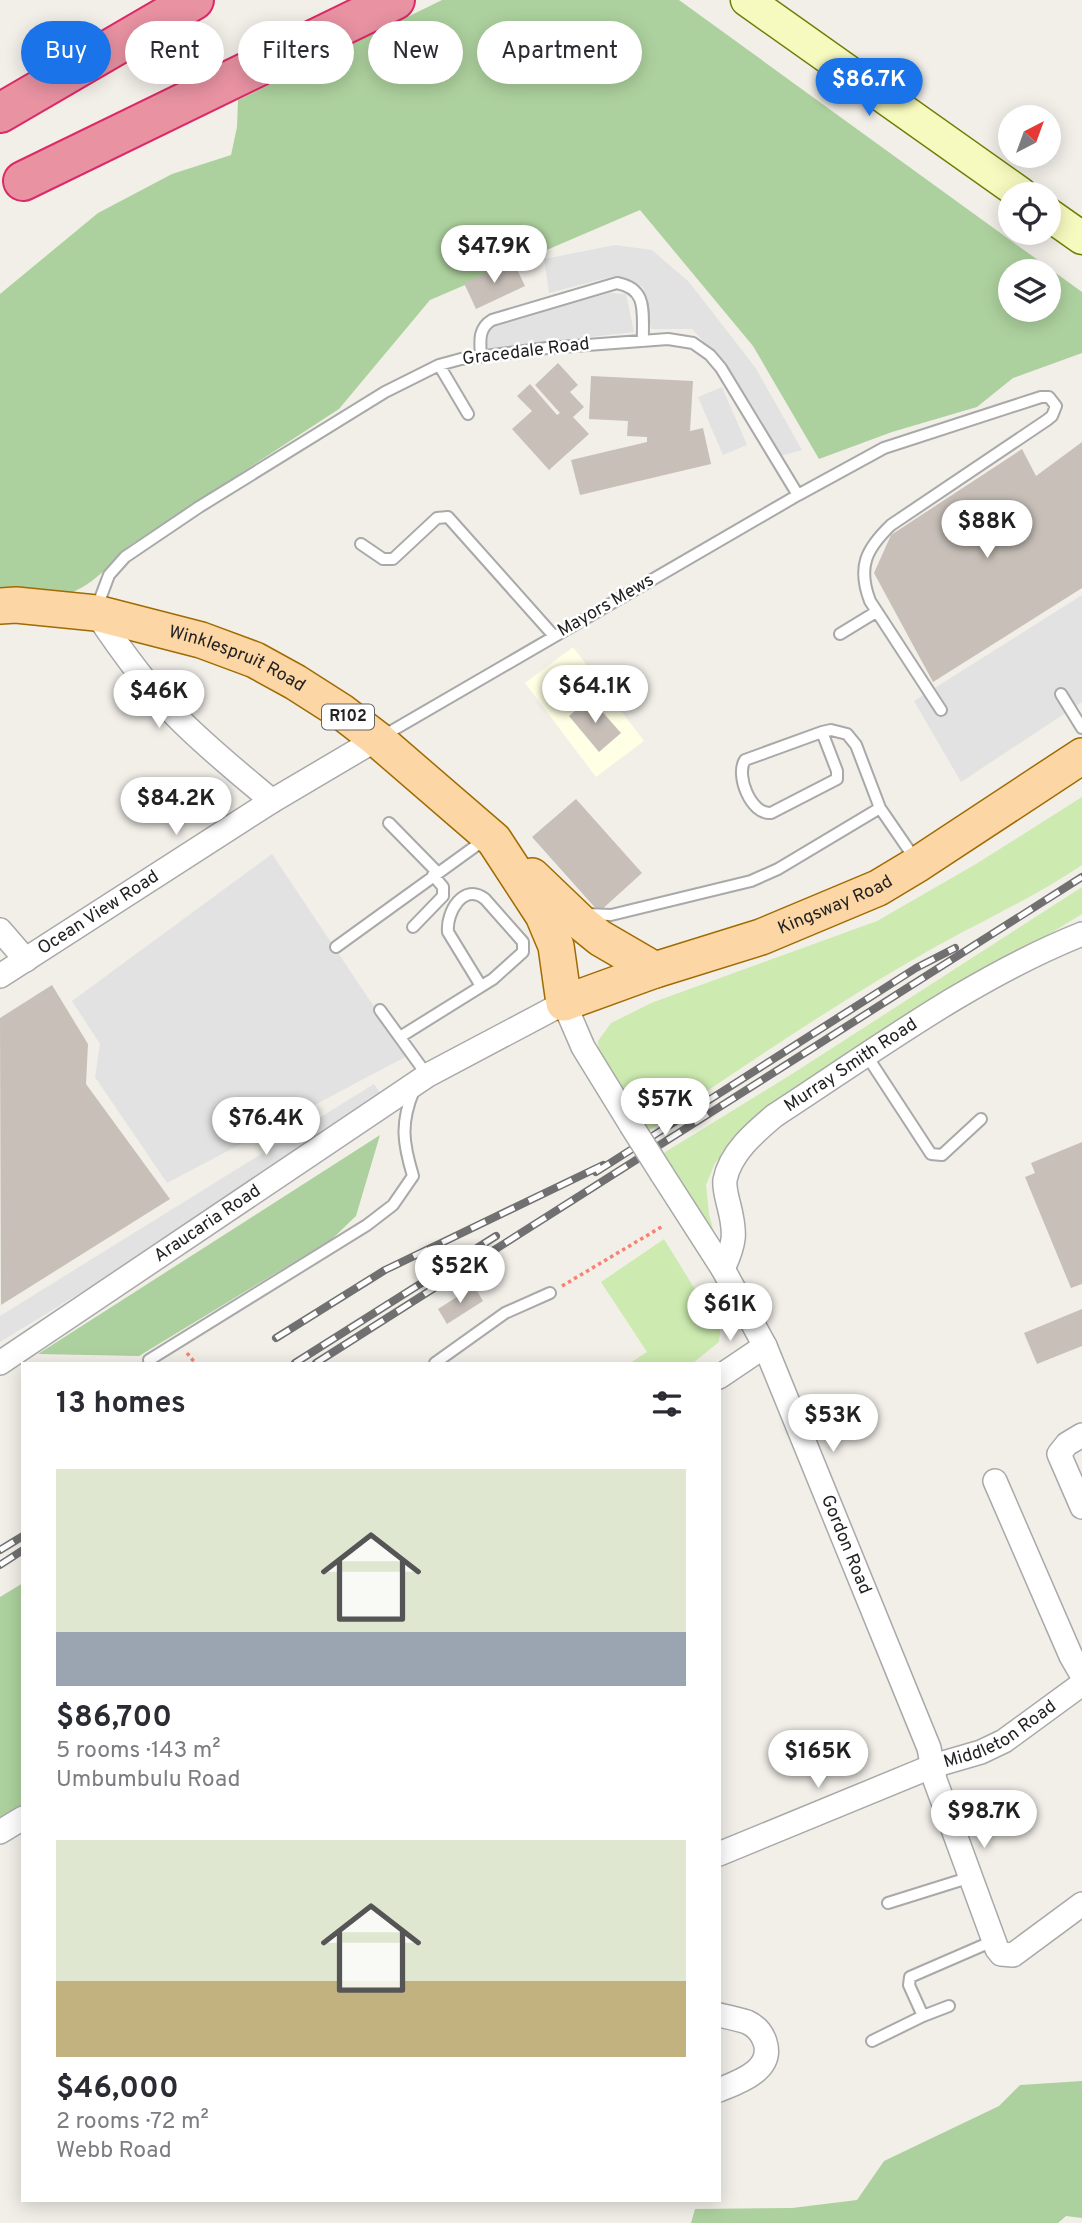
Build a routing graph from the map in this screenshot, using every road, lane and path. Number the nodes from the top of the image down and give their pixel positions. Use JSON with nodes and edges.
{"nodes":[{"id":1,"x":194,"y":0,"type":"edge"},
{"id":2,"x":342,"y":0,"type":"edge"},
{"id":3,"x":395,"y":0,"type":"edge"},
{"id":4,"x":747,"y":0,"type":"edge"},
{"id":5,"x":0,"y":113,"type":"edge"},
{"id":6,"x":1004,"y":182,"type":"edge"},
{"id":7,"x":11,"y":189,"type":"edge"},
{"id":8,"x":1061,"y":223,"type":"edge"},
{"id":9,"x":1082,"y":238,"type":"edge"},
{"id":10,"x":643,"y":341,"type":"junction"},
{"id":11,"x":481,"y":356,"type":"junction"},
{"id":12,"x":439,"y":365,"type":"junction"},
{"id":13,"x":468,"y":414,"type":"dead end"},
{"id":14,"x":798,"y":495,"type":"junction"},
{"id":15,"x":361,"y":544,"type":"dead end"},
{"id":16,"x":0,"y":606,"type":"edge"},
{"id":17,"x":876,"y":612,"type":"junction"},
{"id":18,"x":96,"y":613,"type":"junction"},
{"id":19,"x":840,"y":634,"type":"dead end"},
{"id":20,"x":554,"y":636,"type":"junction"},
{"id":21,"x":1061,"y":694,"type":"dead end"},
{"id":22,"x":941,"y":709,"type":"dead end"},
{"id":23,"x":1082,"y":728,"type":"edge"},
{"id":24,"x":821,"y":732,"type":"junction"},
{"id":25,"x":377,"y":739,"type":"junction"},
{"id":26,"x":1082,"y":756,"type":"edge"},
{"id":27,"x":272,"y":801,"type":"junction"},
{"id":28,"x":880,"y":808,"type":"junction"},
{"id":29,"x":389,"y":823,"type":"dead end"},
{"id":30,"x":491,"y":838,"type":"junction"},
{"id":31,"x":918,"y":864,"type":"junction"},
{"id":32,"x":435,"y":873,"type":"junction"},
{"id":33,"x":558,"y":900,"type":"junction"},
{"id":34,"x":413,"y":927,"type":"dead end"},
{"id":35,"x":0,"y":930,"type":"edge"},
{"id":36,"x":1082,"y":934,"type":"edge"},
{"id":37,"x":335,"y":947,"type":"dead end"},
{"id":38,"x":26,"y":960,"type":"junction"},
{"id":39,"x":655,"y":970,"type":"junction"},
{"id":40,"x":0,"y":976,"type":"edge"},
{"id":41,"x":481,"y":986,"type":"junction"},
{"id":42,"x":564,"y":1003,"type":"junction"},
{"id":43,"x":380,"y":1010,"type":"dead end"},
{"id":44,"x":400,"y":1037,"type":"junction"},
{"id":45,"x":867,"y":1056,"type":"junction"},
{"id":46,"x":428,"y":1074,"type":"junction"},
{"id":47,"x":981,"y":1119,"type":"dead end"},
{"id":48,"x":663,"y":1226,"type":"dead end"},
{"id":49,"x":723,"y":1269,"type":"junction"},
{"id":50,"x":550,"y":1293,"type":"joint"},
{"id":51,"x":765,"y":1346,"type":"junction"},
{"id":52,"x":188,"y":1352,"type":"dead end"},
{"id":53,"x":149,"y":1360,"type":"dead end"},
{"id":54,"x":194,"y":1362,"type":"edge"},
{"id":55,"x":436,"y":1362,"type":"edge"},
{"id":56,"x":0,"y":1363,"type":"edge"},
{"id":57,"x":721,"y":1376,"type":"edge"},
{"id":58,"x":1082,"y":1435,"type":"edge"},
{"id":59,"x":995,"y":1481,"type":"dead end"},
{"id":60,"x":1082,"y":1507,"type":"edge"},
{"id":61,"x":1082,"y":1675,"type":"edge"},
{"id":62,"x":1082,"y":1684,"type":"edge"},
{"id":63,"x":933,"y":1766,"type":"junction"},
{"id":64,"x":21,"y":1819,"type":"edge"},
{"id":65,"x":0,"y":1832,"type":"edge"},
{"id":66,"x":721,"y":1853,"type":"edge"},
{"id":67,"x":971,"y":1877,"type":"junction"},
{"id":68,"x":888,"y":1903,"type":"dead end"},
{"id":69,"x":1082,"y":1904,"type":"edge"},
{"id":70,"x":1000,"y":1948,"type":"junction"},
{"id":71,"x":949,"y":2006,"type":"dead end"},
{"id":72,"x":721,"y":2016,"type":"edge"},
{"id":73,"x":923,"y":2016,"type":"junction"},
{"id":74,"x":872,"y":2041,"type":"dead end"},
{"id":75,"x":721,"y":2089,"type":"edge"}],
"edges":[{"from":1,"to":5,"type":"highway"},
{"from":2,"to":7,"type":"highway"},
{"from":3,"to":7,"type":"highway"},
{"from":4,"to":6,"type":"main road"},
{"from":8,"to":9,"type":"main road"},
{"from":10,"to":11,"type":"lane","name":"Gracedale Road"},
{"from":10,"to":11,"type":"lane"},
{"from":10,"to":14,"type":"lane","name":"Gracedale Road"},
{"from":11,"to":12,"type":"lane","name":"Gracedale Road"},
{"from":12,"to":13,"type":"lane"},
{"from":12,"to":18,"type":"lane","name":"Gracedale Road"},
{"from":14,"to":17,"type":"lane","name":"Mayors Mews"},
{"from":14,"to":20,"type":"lane","name":"Mayors Mews"},
{"from":15,"to":20,"type":"lane"},
{"from":16,"to":18,"type":"main road","name":"Winklespruit Road","number":"R102"},
{"from":17,"to":19,"type":"lane"},
{"from":17,"to":22,"type":"lane"},
{"from":18,"to":25,"type":"main road","name":"Winklespruit Road","number":"R102"},
{"from":18,"to":27,"type":"street"},
{"from":20,"to":25,"type":"lane","name":"Mayors Mews"},
{"from":21,"to":23,"type":"lane"},
{"from":24,"to":24,"type":"lane"},
{"from":24,"to":28,"type":"lane"},
{"from":25,"to":27,"type":"street","name":"Ocean View Road"},
{"from":25,"to":30,"type":"main road","name":"Winklespruit Road","number":"R102"},
{"from":26,"to":31,"type":"main road","name":"Kingsway Road"},
{"from":27,"to":38,"type":"street","name":"Ocean View Road"},
{"from":28,"to":31,"type":"lane"},
{"from":28,"to":33,"type":"lane"},
{"from":29,"to":32,"type":"lane"},
{"from":30,"to":32,"type":"lane"},
{"from":30,"to":33,"type":"main road"},
{"from":30,"to":42,"type":"main road","name":"Winklespruit Road","number":"R102"},
{"from":31,"to":39,"type":"main road","name":"Kingsway Road"},
{"from":32,"to":34,"type":"lane"},
{"from":32,"to":37,"type":"lane"},
{"from":33,"to":39,"type":"main road"},
{"from":35,"to":38,"type":"street"},
{"from":36,"to":45,"type":"street","name":"Murray Smith Road"},
{"from":38,"to":40,"type":"street","name":"Ocean View Road"},
{"from":39,"to":42,"type":"main road","name":"Kingsway Road"},
{"from":41,"to":41,"type":"lane"},
{"from":41,"to":44,"type":"lane"},
{"from":42,"to":46,"type":"street","name":"Araucaria Road"},
{"from":42,"to":49,"type":"street","name":"Gordon Road","bridge":true},
{"from":43,"to":44,"type":"lane"},
{"from":44,"to":46,"type":"lane"},
{"from":45,"to":47,"type":"lane"},
{"from":45,"to":49,"type":"street","name":"Murray Smith Road"},
{"from":46,"to":53,"type":"lane"},
{"from":46,"to":56,"type":"street","name":"Araucaria Road"},
{"from":48,"to":50,"type":"path"},
{"from":49,"to":51,"type":"street","name":"Gordon Road"},
{"from":50,"to":55,"type":"lane"},
{"from":51,"to":57,"type":"street"},
{"from":51,"to":63,"type":"street","name":"Gordon Road"},
{"from":52,"to":54,"type":"path"},
{"from":58,"to":60,"type":"street"},
{"from":59,"to":61,"type":"street"},
{"from":62,"to":63,"type":"street","name":"Middleton Road"},
{"from":63,"to":66,"type":"street","name":"Middleton Road"},
{"from":63,"to":67,"type":"street","name":"Gordon Road"},
{"from":64,"to":65,"type":"street"},
{"from":67,"to":68,"type":"lane"},
{"from":67,"to":70,"type":"street","name":"Gordon Road"},
{"from":69,"to":70,"type":"street"},
{"from":70,"to":73,"type":"lane"},
{"from":71,"to":73,"type":"lane"},
{"from":72,"to":75,"type":"street"},
{"from":73,"to":74,"type":"lane"}]}
